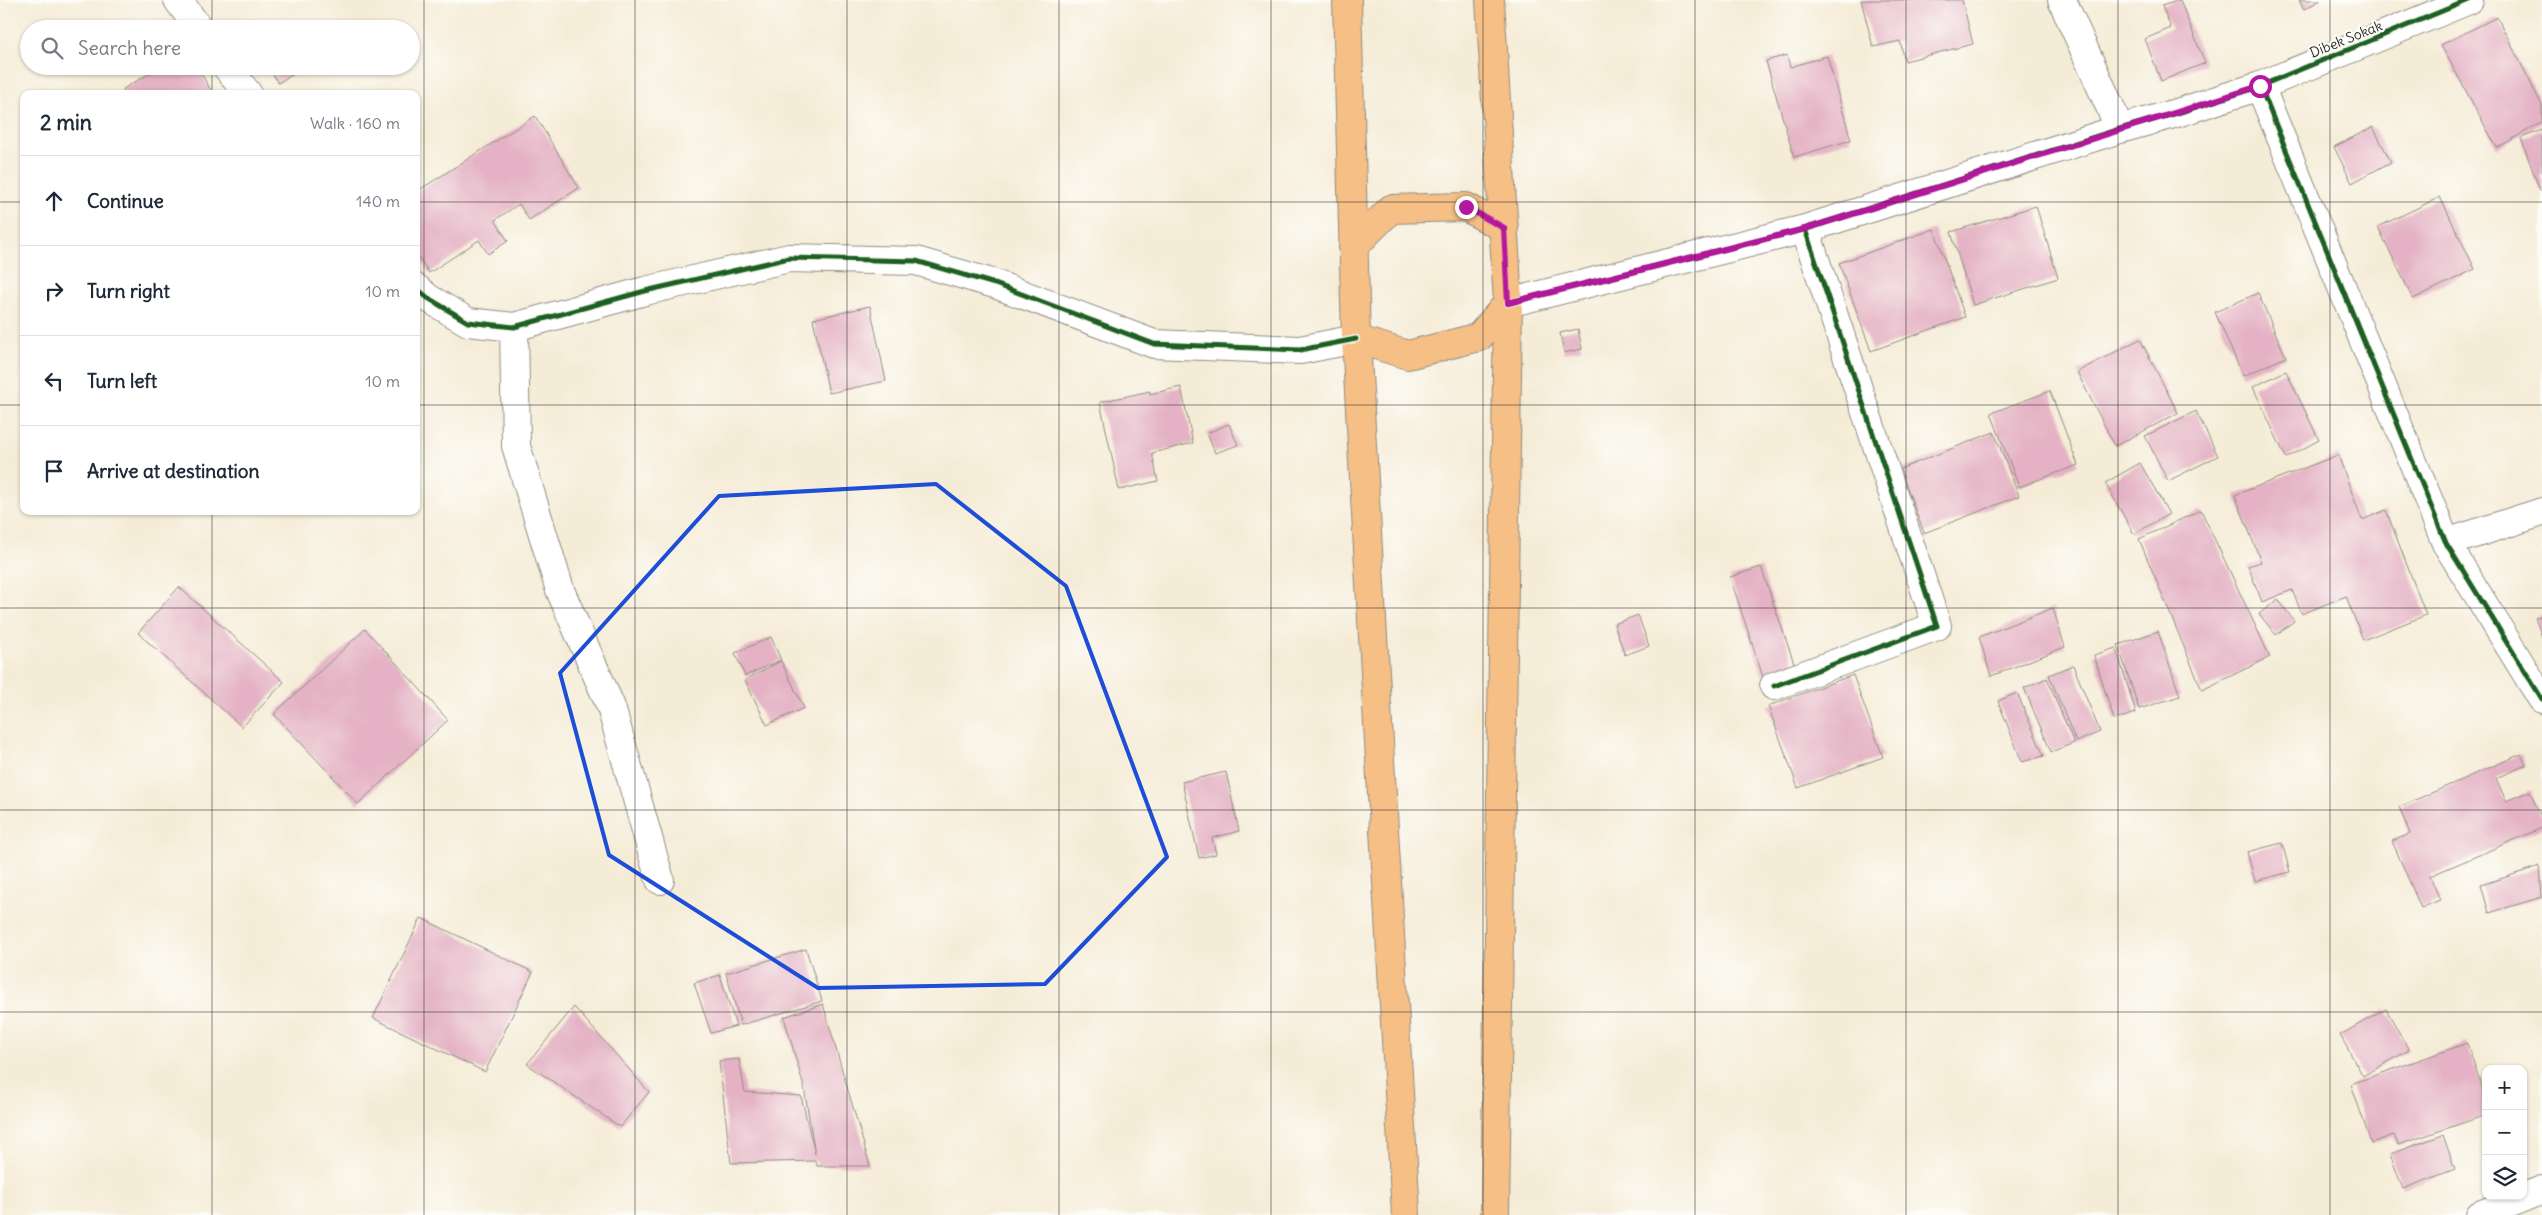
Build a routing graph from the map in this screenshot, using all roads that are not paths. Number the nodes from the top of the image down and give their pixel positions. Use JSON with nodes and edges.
{"nodes":[{"id":1,"x":178,"y":0,"type":"edge"},
{"id":2,"x":1347,"y":0,"type":"edge"},
{"id":3,"x":1490,"y":0,"type":"edge"},
{"id":4,"x":2062,"y":0,"type":"edge"},
{"id":5,"x":2469,"y":0,"type":"edge"},
{"id":6,"x":192,"y":20,"type":"edge"},
{"id":7,"x":233,"y":75,"type":"edge"},
{"id":8,"x":2260,"y":86,"type":"junction"},
{"id":9,"x":245,"y":90,"type":"edge"},
{"id":10,"x":2120,"y":129,"type":"junction"},
{"id":11,"x":1504,"y":228,"type":"junction"},
{"id":12,"x":1805,"y":229,"type":"junction"},
{"id":13,"x":1353,"y":247,"type":"junction"},
{"id":14,"x":420,"y":291,"type":"edge"},
{"id":15,"x":1508,"y":303,"type":"junction"},
{"id":16,"x":514,"y":327,"type":"junction"},
{"id":17,"x":1356,"y":339,"type":"junction"},
{"id":18,"x":2542,"y":512,"type":"edge"},
{"id":19,"x":2446,"y":543,"type":"junction"},
{"id":20,"x":1774,"y":686,"type":"dead end"},
{"id":21,"x":2542,"y":699,"type":"edge"},
{"id":22,"x":660,"y":880,"type":"dead end"},
{"id":23,"x":2542,"y":1190,"type":"edge"},
{"id":24,"x":1406,"y":1215,"type":"edge"},
{"id":25,"x":1495,"y":1215,"type":"edge"},
{"id":26,"x":2480,"y":1215,"type":"edge"}],
"edges":[{"from":1,"to":6,"type":"street"},
{"from":2,"to":13,"type":"main road"},
{"from":3,"to":11,"type":"main road"},
{"from":4,"to":10,"type":"street"},
{"from":5,"to":8,"type":"street","name":"Dibek Sokak"},
{"from":7,"to":9,"type":"street"},
{"from":8,"to":10,"type":"street","name":"Dibek Sokak"},
{"from":8,"to":19,"type":"street"},
{"from":10,"to":12,"type":"street","name":"Dibek Sokak"},
{"from":11,"to":13,"type":"main road"},
{"from":11,"to":15,"type":"main road"},
{"from":12,"to":15,"type":"street","name":"Dibek Sokak"},
{"from":12,"to":20,"type":"street"},
{"from":13,"to":17,"type":"main road"},
{"from":14,"to":16,"type":"street"},
{"from":15,"to":17,"type":"main road"},
{"from":15,"to":25,"type":"main road"},
{"from":16,"to":17,"type":"street"},
{"from":16,"to":22,"type":"street"},
{"from":17,"to":24,"type":"main road"},
{"from":18,"to":19,"type":"street"},
{"from":19,"to":21,"type":"street"},
{"from":23,"to":26,"type":"street"}]}
